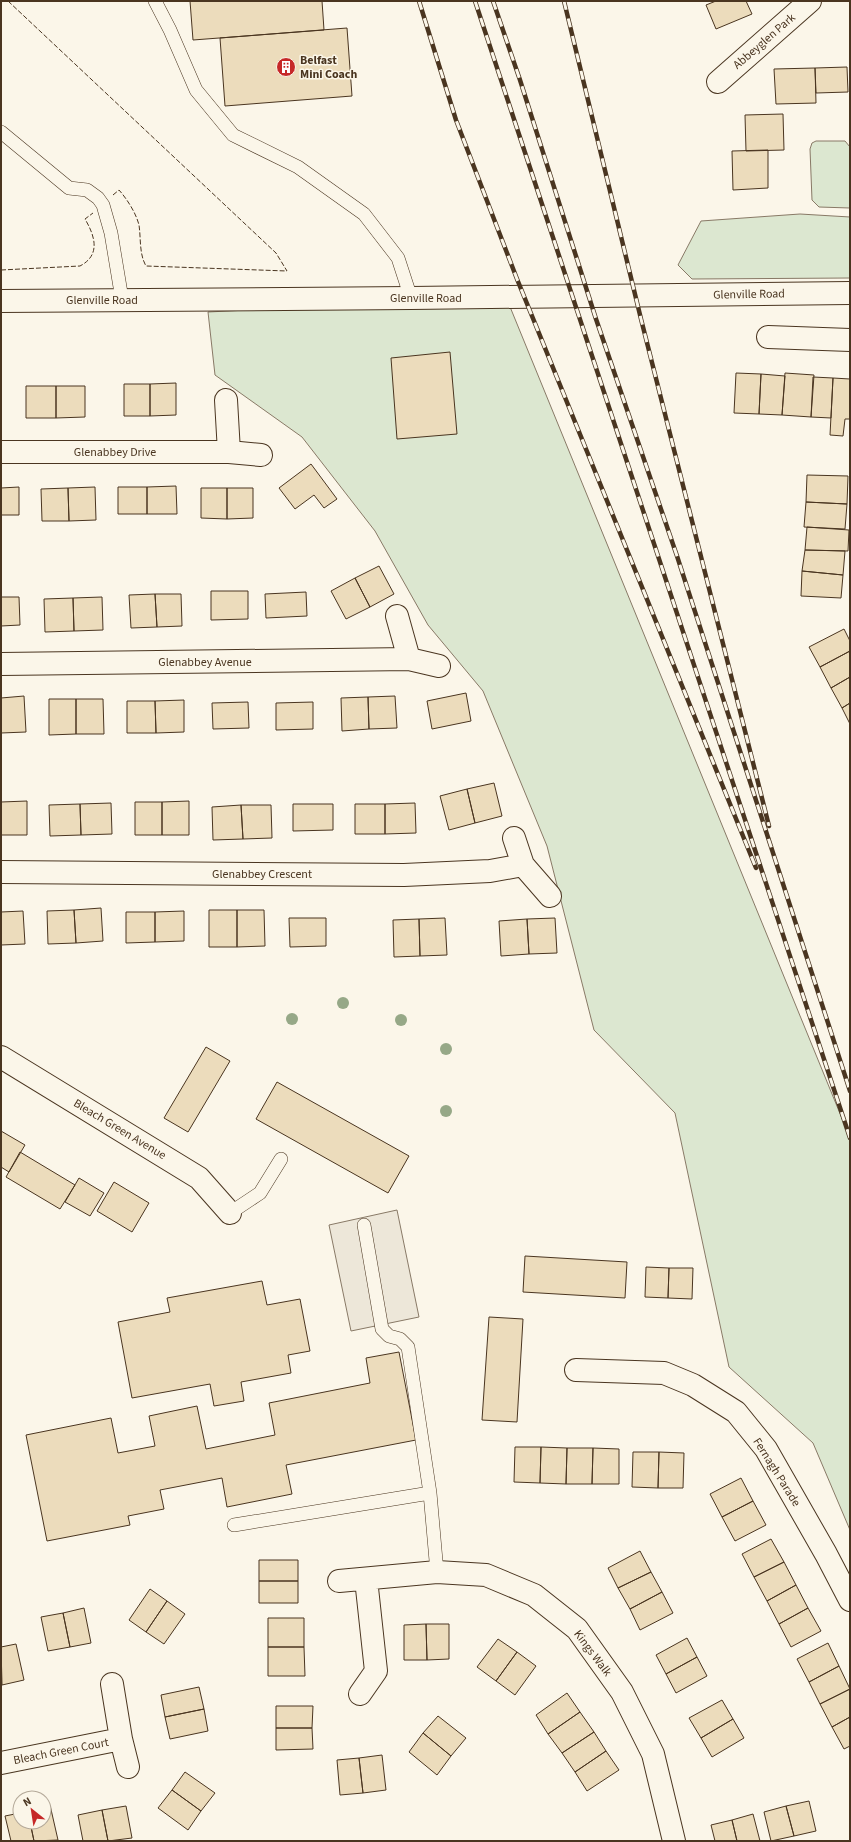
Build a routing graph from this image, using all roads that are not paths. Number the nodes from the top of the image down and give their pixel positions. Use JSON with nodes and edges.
{"nodes":[{"id":1,"x":155,"y":1,"type":"edge"},
{"id":2,"x":810,"y":1,"type":"edge"},
{"id":3,"x":718,"y":82,"type":"dead end"},
{"id":4,"x":1,"y":132,"type":"edge"},
{"id":5,"x":850,"y":292,"type":"edge"},
{"id":6,"x":411,"y":298,"type":"junction"},
{"id":7,"x":122,"y":300,"type":"junction"},
{"id":8,"x":1,"y":301,"type":"edge"},
{"id":9,"x":768,"y":337,"type":"dead end"},
{"id":10,"x":850,"y":340,"type":"edge"},
{"id":11,"x":226,"y":400,"type":"dead end"},
{"id":12,"x":1,"y":452,"type":"edge"},
{"id":13,"x":229,"y":452,"type":"junction"},
{"id":14,"x":261,"y":455,"type":"dead end"},
{"id":15,"x":397,"y":616,"type":"dead end"},
{"id":16,"x":409,"y":659,"type":"junction"},
{"id":17,"x":1,"y":664,"type":"edge"},
{"id":18,"x":439,"y":666,"type":"dead end"},
{"id":19,"x":514,"y":838,"type":"dead end"},
{"id":20,"x":523,"y":865,"type":"junction"},
{"id":21,"x":1,"y":872,"type":"edge"},
{"id":22,"x":550,"y":896,"type":"dead end"},
{"id":23,"x":1,"y":1057,"type":"edge"},
{"id":24,"x":281,"y":1159,"type":"dead end"},
{"id":25,"x":230,"y":1213,"type":"joint"},
{"id":26,"x":364,"y":1225,"type":"dead end"},
{"id":27,"x":576,"y":1370,"type":"dead end"},
{"id":28,"x":430,"y":1493,"type":"junction"},
{"id":29,"x":234,"y":1524,"type":"dead end"},
{"id":30,"x":437,"y":1572,"type":"junction"},
{"id":31,"x":366,"y":1579,"type":"junction"},
{"id":32,"x":339,"y":1581,"type":"dead end"},
{"id":33,"x":850,"y":1600,"type":"edge"},
{"id":34,"x":112,"y":1684,"type":"dead end"},
{"id":35,"x":360,"y":1694,"type":"dead end"},
{"id":36,"x":121,"y":1739,"type":"junction"},
{"id":37,"x":1,"y":1762,"type":"edge"},
{"id":38,"x":128,"y":1767,"type":"dead end"},
{"id":39,"x":674,"y":1841,"type":"edge"}],
"edges":[{"from":1,"to":6,"type":"lane"},
{"from":2,"to":3,"type":"street","name":"Abbeyglen Park"},
{"from":4,"to":7,"type":"lane"},
{"from":5,"to":6,"type":"street","name":"Glenville Road"},
{"from":6,"to":7,"type":"street","name":"Glenville Road"},
{"from":7,"to":8,"type":"street","name":"Glenville Road"},
{"from":9,"to":10,"type":"street"},
{"from":11,"to":13,"type":"street"},
{"from":12,"to":13,"type":"street","name":"Glenabbey Drive"},
{"from":13,"to":14,"type":"street","name":"Glenabbey Drive"},
{"from":15,"to":16,"type":"street"},
{"from":16,"to":17,"type":"street","name":"Glenabbey Avenue"},
{"from":16,"to":18,"type":"street","name":"Glenabbey Avenue"},
{"from":19,"to":20,"type":"street"},
{"from":20,"to":21,"type":"street","name":"Glenabbey Crescent"},
{"from":20,"to":22,"type":"street"},
{"from":23,"to":25,"type":"street","name":"Bleach Green Avenue"},
{"from":24,"to":25,"type":"lane"},
{"from":26,"to":28,"type":"lane"},
{"from":27,"to":33,"type":"street","name":"Fernagh Parade"},
{"from":28,"to":29,"type":"lane"},
{"from":28,"to":30,"type":"lane"},
{"from":30,"to":31,"type":"street","name":"Kings Walk"},
{"from":30,"to":39,"type":"street","name":"Kings Walk"},
{"from":31,"to":32,"type":"street","name":"Kings Walk"},
{"from":31,"to":35,"type":"street"},
{"from":34,"to":36,"type":"street","name":"Bleach Green Court"},
{"from":36,"to":37,"type":"street","name":"Bleach Green Court"},
{"from":36,"to":38,"type":"street","name":"Bleach Green Court"}]}
